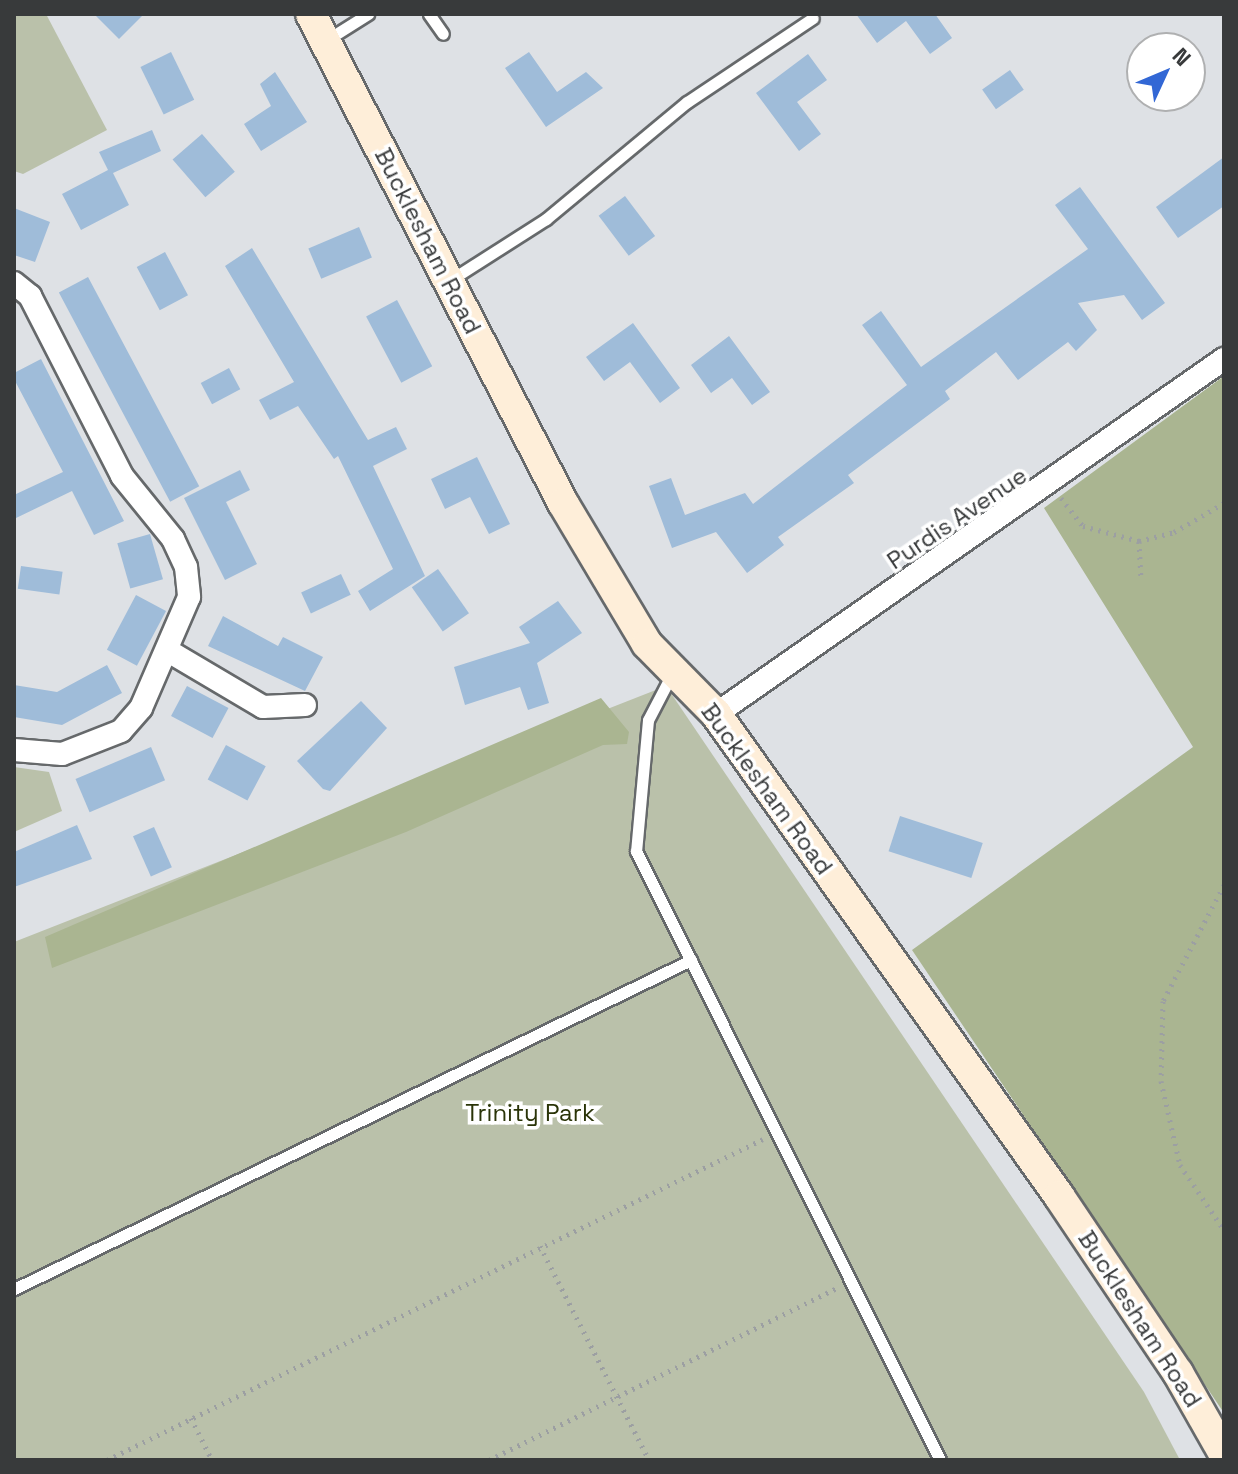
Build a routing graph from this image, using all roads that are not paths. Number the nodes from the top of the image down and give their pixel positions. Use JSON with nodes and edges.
{"nodes":[{"id":1,"x":311,"y":14,"type":"edge"},
{"id":2,"x":368,"y":14,"type":"edge"},
{"id":3,"x":429,"y":14,"type":"edge"},
{"id":4,"x":813,"y":18,"type":"dead end"},
{"id":5,"x":443,"y":34,"type":"dead end"},
{"id":6,"x":325,"y":42,"type":"junction"},
{"id":7,"x":449,"y":281,"type":"junction"},
{"id":8,"x":14,"y":283,"type":"edge"},
{"id":9,"x":1224,"y":359,"type":"edge"},
{"id":10,"x":170,"y":652,"type":"junction"},
{"id":11,"x":673,"y":672,"type":"junction"},
{"id":12,"x":305,"y":705,"type":"dead end"},
{"id":13,"x":716,"y":714,"type":"junction"},
{"id":14,"x":14,"y":750,"type":"edge"},
{"id":15,"x":691,"y":960,"type":"junction"},
{"id":16,"x":14,"y":1289,"type":"edge"},
{"id":17,"x":1224,"y":1454,"type":"edge"},
{"id":18,"x":940,"y":1460,"type":"edge"}],
"edges":[{"from":1,"to":6,"type":"street","name":"Bucklesham Road"},
{"from":2,"to":6,"type":"lane"},
{"from":3,"to":5,"type":"lane"},
{"from":4,"to":7,"type":"lane"},
{"from":6,"to":7,"type":"street","name":"Bucklesham Road"},
{"from":7,"to":11,"type":"street","name":"Bucklesham Road"},
{"from":8,"to":10,"type":"street"},
{"from":9,"to":13,"type":"street","name":"Purdis Avenue"},
{"from":10,"to":12,"type":"street"},
{"from":10,"to":14,"type":"street"},
{"from":11,"to":13,"type":"street","name":"Bucklesham Road"},
{"from":11,"to":15,"type":"lane"},
{"from":13,"to":17,"type":"street","name":"Bucklesham Road"},
{"from":15,"to":16,"type":"lane"},
{"from":15,"to":18,"type":"lane"}]}
